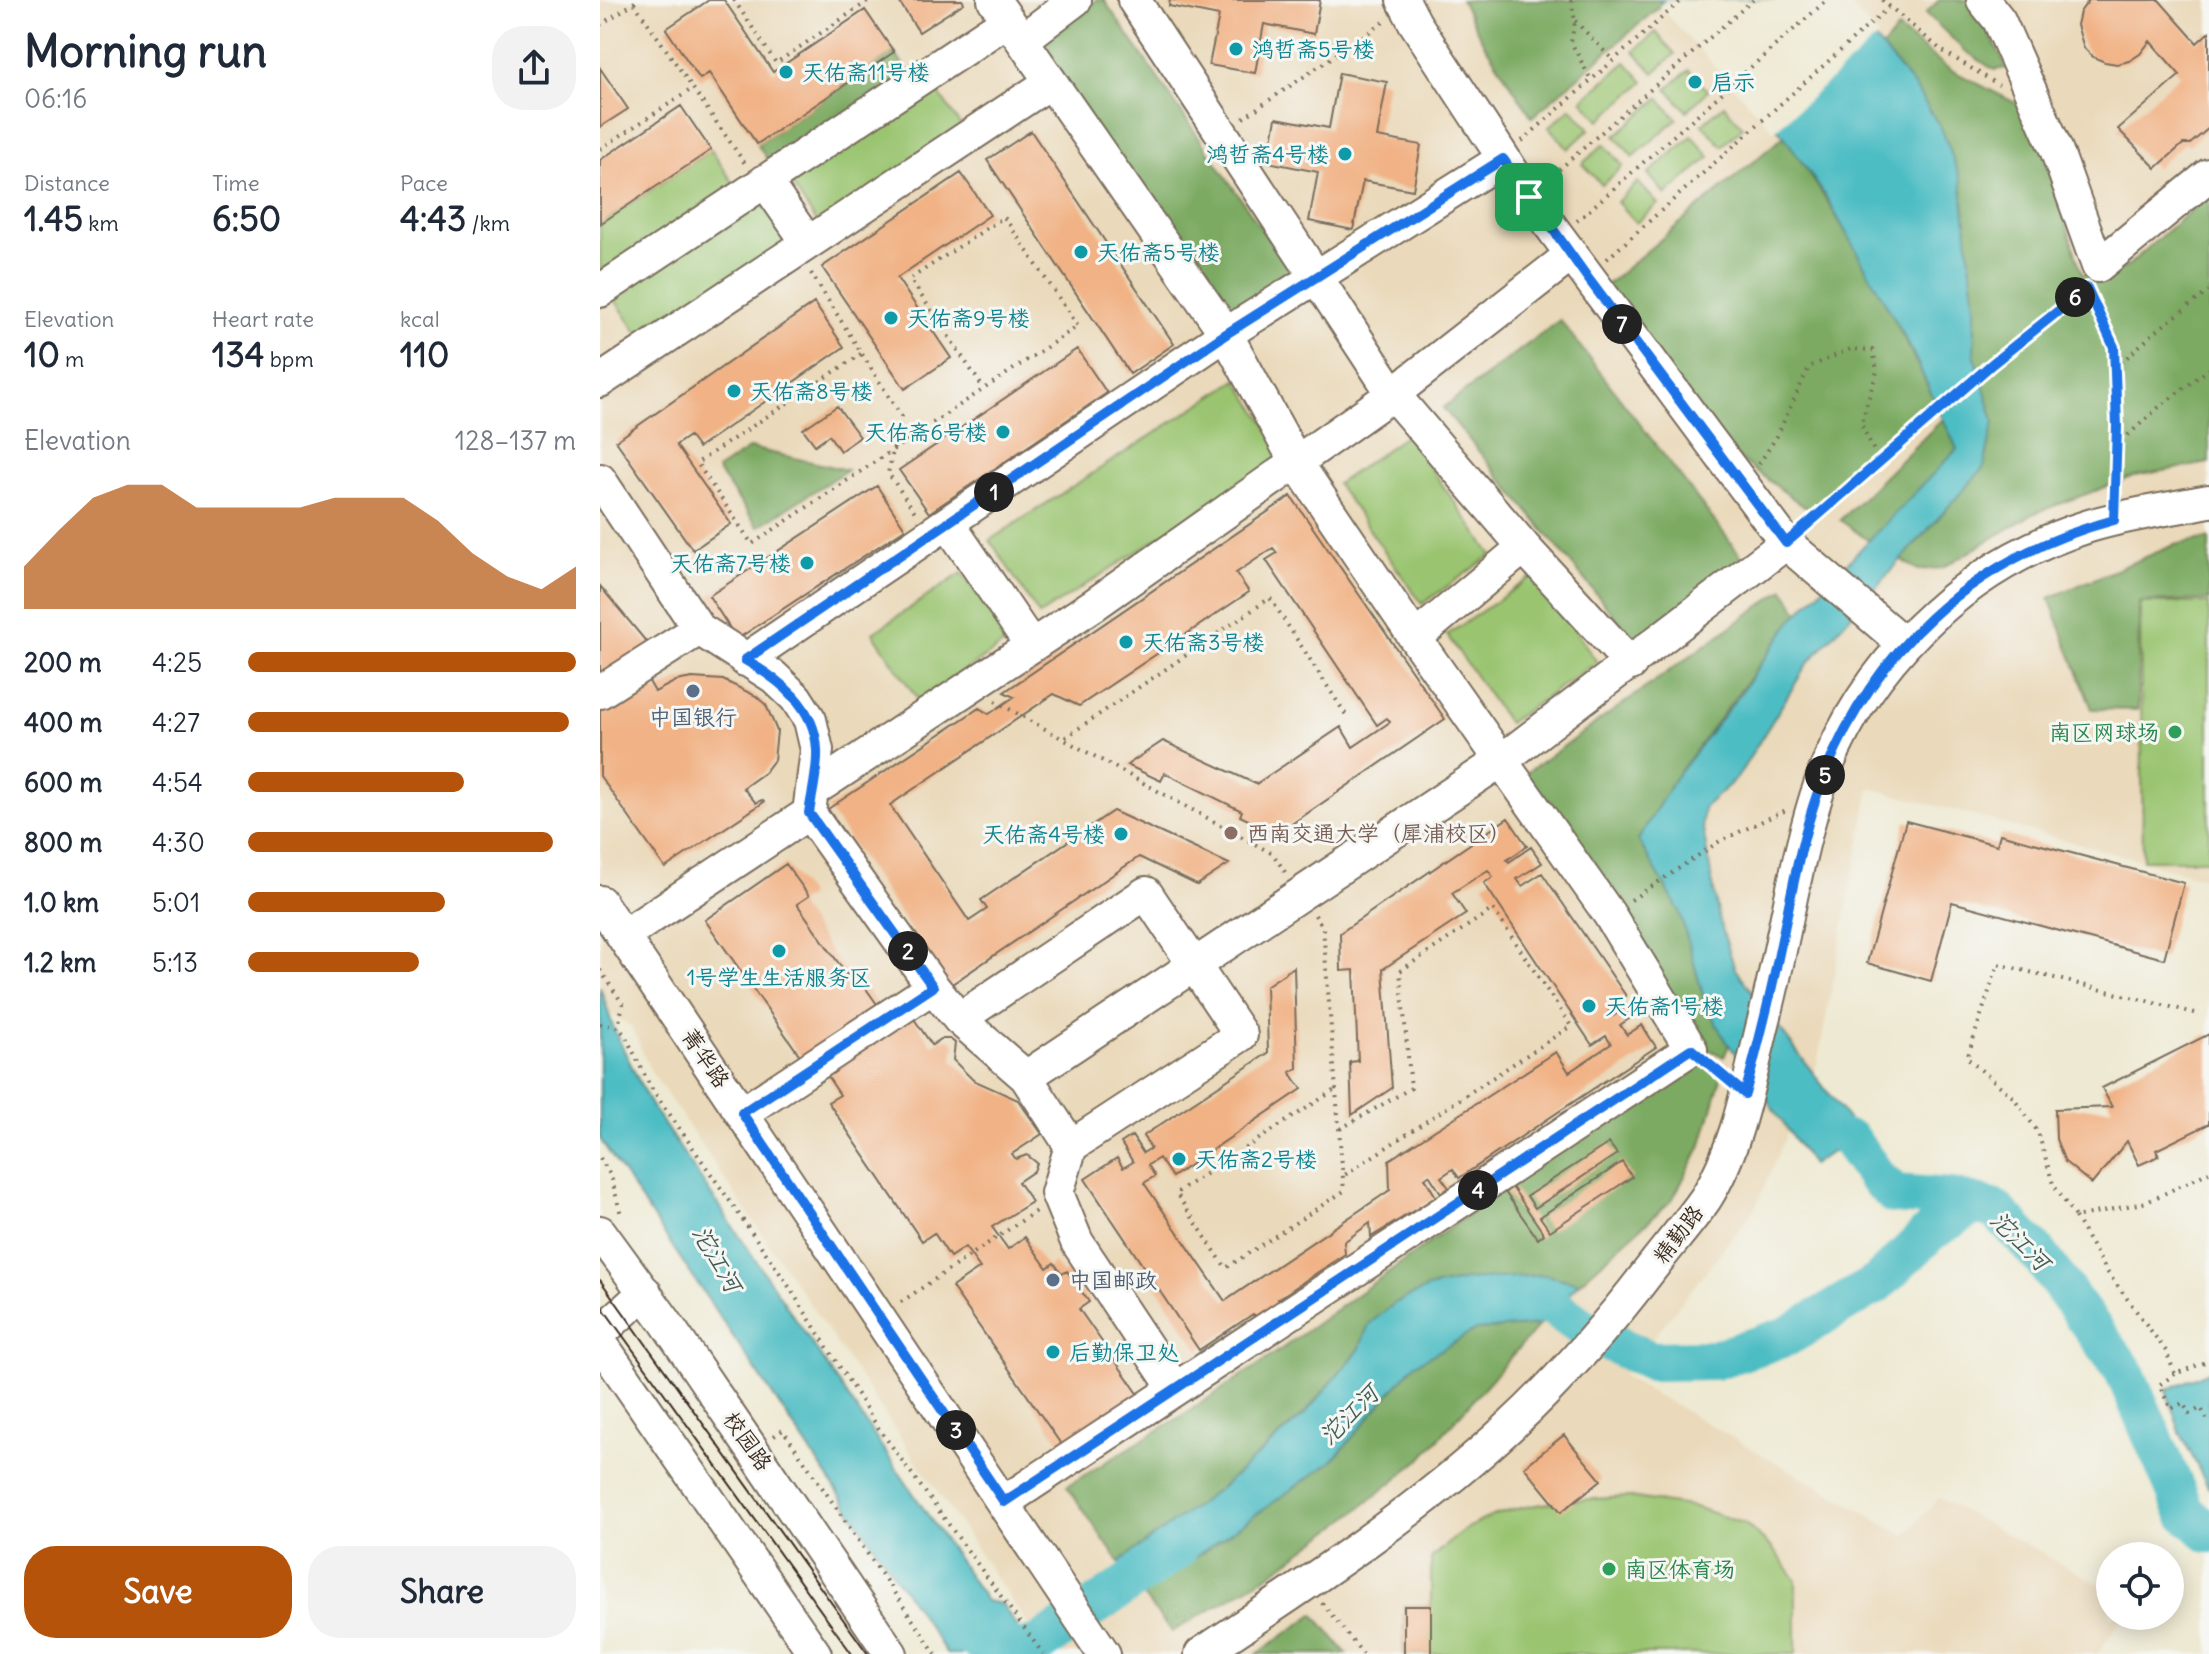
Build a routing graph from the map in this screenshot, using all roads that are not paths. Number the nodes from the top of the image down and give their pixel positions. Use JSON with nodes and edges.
{"nodes":[{"id":1,"x":1075,"y":0,"type":"edge"},
{"id":2,"x":1134,"y":0,"type":"edge"},
{"id":3,"x":1983,"y":0,"type":"edge"},
{"id":4,"x":1405,"y":3,"type":"edge"},
{"id":5,"x":1008,"y":20,"type":"edge"},
{"id":6,"x":1051,"y":82,"type":"junction"},
{"id":7,"x":1503,"y":159,"type":"junction"},
{"id":8,"x":2209,"y":175,"type":"edge"},
{"id":9,"x":765,"y":181,"type":"junction"},
{"id":10,"x":808,"y":243,"type":"junction"},
{"id":11,"x":1572,"y":257,"type":"junction"},
{"id":12,"x":1316,"y":276,"type":"junction"},
{"id":13,"x":600,"y":291,"type":"edge"},
{"id":14,"x":1226,"y":334,"type":"junction"},
{"id":15,"x":600,"y":381,"type":"edge"},
{"id":16,"x":1393,"y":394,"type":"junction"},
{"id":17,"x":1296,"y":462,"type":"junction"},
{"id":18,"x":600,"y":480,"type":"edge"},
{"id":19,"x":2209,"y":501,"type":"edge"},
{"id":20,"x":939,"y":528,"type":"junction"},
{"id":21,"x":1786,"y":543,"type":"junction"},
{"id":22,"x":1524,"y":547,"type":"junction"},
{"id":23,"x":699,"y":629,"type":"junction"},
{"id":24,"x":1415,"y":638,"type":"junction"},
{"id":25,"x":1903,"y":643,"type":"junction"},
{"id":26,"x":1031,"y":645,"type":"junction"},
{"id":27,"x":745,"y":660,"type":"junction"},
{"id":28,"x":1631,"y":664,"type":"junction"},
{"id":29,"x":600,"y":692,"type":"edge"},
{"id":30,"x":1502,"y":760,"type":"junction"},
{"id":31,"x":811,"y":802,"type":"junction"},
{"id":32,"x":600,"y":902,"type":"edge"},
{"id":33,"x":623,"y":936,"type":"junction"},
{"id":34,"x":1195,"y":966,"type":"junction"},
{"id":35,"x":933,"y":987,"type":"junction"},
{"id":36,"x":959,"y":1019,"type":"junction"},
{"id":37,"x":1026,"y":1077,"type":"junction"},
{"id":38,"x":742,"y":1113,"type":"junction"},
{"id":39,"x":1071,"y":1146,"type":"junction"},
{"id":40,"x":611,"y":1249,"type":"edge"},
{"id":41,"x":645,"y":1292,"type":"junction"},
{"id":42,"x":600,"y":1333,"type":"edge"},
{"id":43,"x":600,"y":1342,"type":"edge"},
{"id":44,"x":1175,"y":1389,"type":"junction"},
{"id":45,"x":1004,"y":1502,"type":"junction"},
{"id":46,"x":815,"y":1654,"type":"edge"},
{"id":47,"x":891,"y":1654,"type":"edge"},
{"id":48,"x":1104,"y":1654,"type":"edge"},
{"id":49,"x":1201,"y":1654,"type":"edge"}],
"edges":[{"from":1,"to":5,"type":"street"},
{"from":2,"to":12,"type":"street"},
{"from":3,"to":8,"type":"street"},
{"from":4,"to":7,"type":"street"},
{"from":5,"to":6,"type":"street"},
{"from":5,"to":9,"type":"street"},
{"from":6,"to":10,"type":"street"},
{"from":6,"to":14,"type":"street"},
{"from":7,"to":11,"type":"street"},
{"from":7,"to":12,"type":"street"},
{"from":9,"to":10,"type":"street"},
{"from":9,"to":13,"type":"street"},
{"from":10,"to":15,"type":"street"},
{"from":11,"to":16,"type":"street"},
{"from":11,"to":21,"type":"street"},
{"from":12,"to":14,"type":"street"},
{"from":12,"to":16,"type":"street"},
{"from":14,"to":17,"type":"street"},
{"from":14,"to":20,"type":"street"},
{"from":16,"to":17,"type":"street"},
{"from":16,"to":22,"type":"street"},
{"from":17,"to":24,"type":"street"},
{"from":17,"to":26,"type":"street"},
{"from":18,"to":23,"type":"street"},
{"from":19,"to":25,"type":"street","name":"精勤路"},
{"from":20,"to":26,"type":"street"},
{"from":20,"to":27,"type":"street"},
{"from":21,"to":25,"type":"street"},
{"from":21,"to":28,"type":"street"},
{"from":22,"to":24,"type":"street"},
{"from":22,"to":28,"type":"street"},
{"from":23,"to":27,"type":"street"},
{"from":23,"to":29,"type":"street"},
{"from":24,"to":30,"type":"street"},
{"from":25,"to":49,"type":"street","name":"精勤路"},
{"from":26,"to":31,"type":"street"},
{"from":27,"to":31,"type":"street"},
{"from":28,"to":30,"type":"street"},
{"from":30,"to":34,"type":"street"},
{"from":30,"to":44,"type":"street"},
{"from":31,"to":33,"type":"street"},
{"from":31,"to":35,"type":"street"},
{"from":32,"to":33,"type":"street","name":"菁华路"},
{"from":33,"to":38,"type":"street","name":"菁华路"},
{"from":34,"to":36,"type":"street"},
{"from":34,"to":37,"type":"street"},
{"from":34,"to":39,"type":"street"},
{"from":35,"to":36,"type":"street"},
{"from":35,"to":38,"type":"street"},
{"from":36,"to":37,"type":"street"},
{"from":37,"to":39,"type":"street"},
{"from":38,"to":45,"type":"street","name":"菁华路"},
{"from":39,"to":44,"type":"street"},
{"from":40,"to":41,"type":"street","name":"校园路"},
{"from":41,"to":42,"type":"street"},
{"from":41,"to":47,"type":"street","name":"校园路"},
{"from":43,"to":46,"type":"street"},
{"from":44,"to":45,"type":"street"},
{"from":45,"to":48,"type":"street","name":"菁华路"}]}
